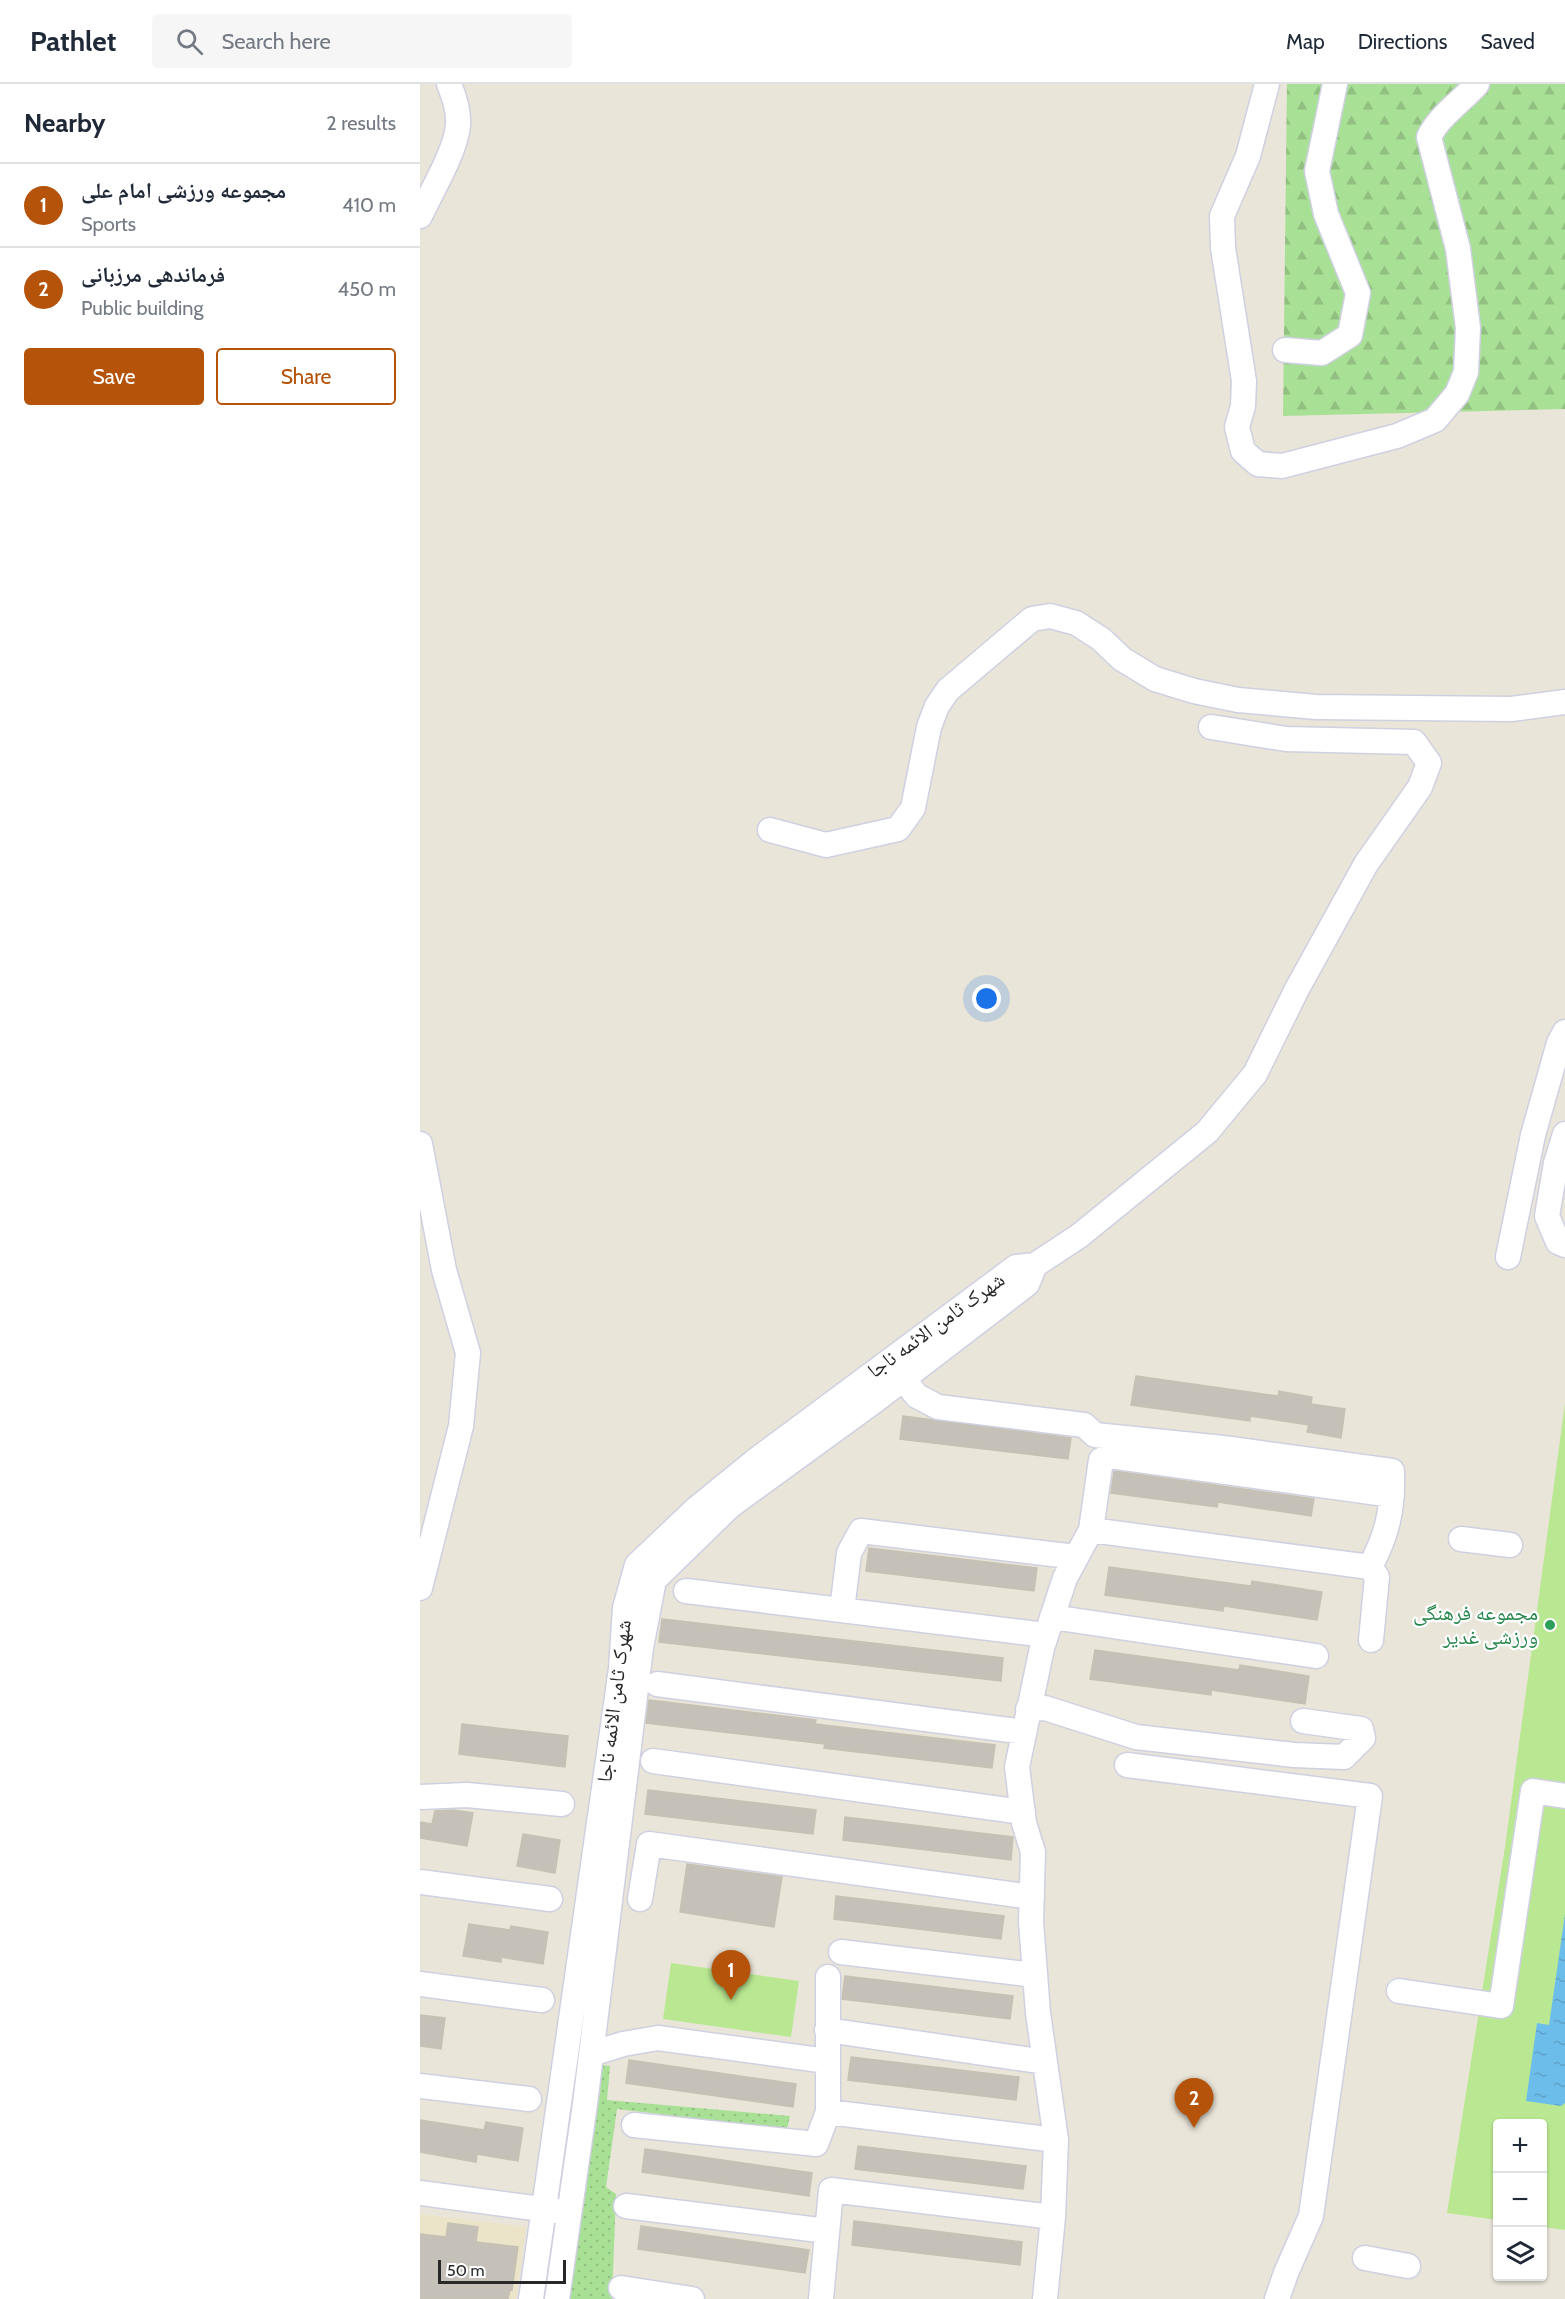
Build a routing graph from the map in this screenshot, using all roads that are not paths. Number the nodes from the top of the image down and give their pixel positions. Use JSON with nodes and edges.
{"nodes":[{"id":1,"x":1268,"y":84,"type":"edge"},
{"id":2,"x":1335,"y":84,"type":"edge"},
{"id":3,"x":1477,"y":84,"type":"edge"},
{"id":4,"x":453,"y":89,"type":"edge"},
{"id":5,"x":420,"y":216,"type":"edge"},
{"id":6,"x":1285,"y":350,"type":"dead end"},
{"id":7,"x":1565,"y":702,"type":"edge"},
{"id":8,"x":1211,"y":727,"type":"dead end"},
{"id":9,"x":770,"y":830,"type":"dead end"},
{"id":10,"x":1565,"y":1032,"type":"edge"},
{"id":11,"x":1565,"y":1134,"type":"edge"},
{"id":12,"x":420,"y":1144,"type":"edge"},
{"id":13,"x":1565,"y":1245,"type":"edge"},
{"id":14,"x":1508,"y":1257,"type":"dead end"},
{"id":15,"x":1035,"y":1265,"type":"junction"},
{"id":16,"x":888,"y":1361,"type":"junction"},
{"id":17,"x":903,"y":1379,"type":"junction"},
{"id":18,"x":1392,"y":1495,"type":"junction"},
{"id":19,"x":714,"y":1508,"type":"junction"},
{"id":20,"x":1091,"y":1530,"type":"junction"},
{"id":21,"x":1461,"y":1539,"type":"dead end"},
{"id":22,"x":1509,"y":1545,"type":"dead end"},
{"id":23,"x":1076,"y":1557,"type":"junction"},
{"id":24,"x":1370,"y":1566,"type":"junction"},
{"id":25,"x":420,"y":1588,"type":"edge"},
{"id":26,"x":686,"y":1591,"type":"dead end"},
{"id":27,"x":843,"y":1610,"type":"junction"},
{"id":28,"x":1049,"y":1626,"type":"junction"},
{"id":29,"x":1371,"y":1641,"type":"dead end"},
{"id":30,"x":1316,"y":1656,"type":"dead end"},
{"id":31,"x":657,"y":1684,"type":"dead end"},
{"id":32,"x":1026,"y":1720,"type":"junction"},
{"id":33,"x":1303,"y":1721,"type":"dead end"},
{"id":34,"x":653,"y":1761,"type":"dead end"},
{"id":35,"x":1127,"y":1765,"type":"dead end"},
{"id":36,"x":1565,"y":1796,"type":"edge"},
{"id":37,"x":420,"y":1797,"type":"edge"},
{"id":38,"x":562,"y":1804,"type":"dead end"},
{"id":39,"x":1023,"y":1812,"type":"junction"},
{"id":40,"x":420,"y":1882,"type":"edge"},
{"id":41,"x":601,"y":1882,"type":"junction"},
{"id":42,"x":1032,"y":1897,"type":"junction"},
{"id":43,"x":550,"y":1899,"type":"dead end"},
{"id":44,"x":640,"y":1899,"type":"dead end"},
{"id":45,"x":841,"y":1952,"type":"dead end"},
{"id":46,"x":1035,"y":1975,"type":"junction"},
{"id":47,"x":828,"y":1977,"type":"dead end"},
{"id":48,"x":420,"y":1984,"type":"edge"},
{"id":49,"x":1399,"y":1991,"type":"dead end"},
{"id":50,"x":542,"y":2000,"type":"dead end"},
{"id":51,"x":827,"y":2030,"type":"junction"},
{"id":52,"x":591,"y":2054,"type":"junction"},
{"id":53,"x":827,"y":2061,"type":"junction"},
{"id":54,"x":1045,"y":2062,"type":"junction"},
{"id":55,"x":420,"y":2086,"type":"edge"},
{"id":56,"x":529,"y":2099,"type":"dead end"},
{"id":57,"x":828,"y":2112,"type":"junction"},
{"id":58,"x":634,"y":2126,"type":"dead end"},
{"id":59,"x":1056,"y":2140,"type":"junction"},
{"id":60,"x":420,"y":2193,"type":"edge"},
{"id":61,"x":626,"y":2206,"type":"dead end"},
{"id":62,"x":544,"y":2210,"type":"junction"},
{"id":63,"x":569,"y":2213,"type":"junction"},
{"id":64,"x":1053,"y":2217,"type":"junction"},
{"id":65,"x":827,"y":2231,"type":"junction"},
{"id":66,"x":1365,"y":2258,"type":"dead end"},
{"id":67,"x":1408,"y":2265,"type":"dead end"},
{"id":68,"x":621,"y":2288,"type":"dead end"},
{"id":69,"x":531,"y":2299,"type":"edge"},
{"id":70,"x":557,"y":2299,"type":"edge"},
{"id":71,"x":692,"y":2299,"type":"edge"},
{"id":72,"x":821,"y":2299,"type":"edge"},
{"id":73,"x":1045,"y":2299,"type":"edge"},
{"id":74,"x":1277,"y":2299,"type":"edge"}],
"edges":[{"from":1,"to":3,"type":"street"},
{"from":2,"to":6,"type":"street"},
{"from":4,"to":5,"type":"street"},
{"from":7,"to":9,"type":"street"},
{"from":8,"to":15,"type":"street"},
{"from":10,"to":14,"type":"street"},
{"from":11,"to":13,"type":"street"},
{"from":12,"to":25,"type":"street"},
{"from":15,"to":16,"type":"street","name":"شهرک ثامن الائمه ناجا"},
{"from":15,"to":17,"type":"street","name":"شهرک ثامن الائمه ناجا"},
{"from":16,"to":17,"type":"street"},
{"from":16,"to":19,"type":"street","name":"شهرک ثامن الائمه ناجا"},
{"from":17,"to":18,"type":"street"},
{"from":17,"to":19,"type":"street","name":"شهرک ثامن الائمه ناجا"},
{"from":18,"to":20,"type":"street"},
{"from":18,"to":24,"type":"street"},
{"from":19,"to":41,"type":"street","name":"شهرک ثامن الائمه ناجا"},
{"from":20,"to":23,"type":"street"},
{"from":20,"to":24,"type":"street"},
{"from":21,"to":22,"type":"street"},
{"from":23,"to":27,"type":"street"},
{"from":23,"to":28,"type":"street"},
{"from":24,"to":29,"type":"street"},
{"from":26,"to":27,"type":"street"},
{"from":27,"to":28,"type":"street"},
{"from":28,"to":30,"type":"street"},
{"from":28,"to":32,"type":"street"},
{"from":31,"to":32,"type":"street"},
{"from":32,"to":33,"type":"street"},
{"from":32,"to":39,"type":"street"},
{"from":34,"to":39,"type":"street"},
{"from":35,"to":74,"type":"street"},
{"from":36,"to":49,"type":"street"},
{"from":37,"to":38,"type":"street"},
{"from":39,"to":42,"type":"street"},
{"from":40,"to":43,"type":"street"},
{"from":41,"to":52,"type":"street","name":"شهرک ثامن الائمه ناجا"},
{"from":41,"to":62,"type":"street","name":"شهرک ثامن الائمه ناجا"},
{"from":42,"to":44,"type":"street"},
{"from":42,"to":46,"type":"street"},
{"from":45,"to":46,"type":"street"},
{"from":46,"to":54,"type":"street"},
{"from":47,"to":51,"type":"street"},
{"from":48,"to":50,"type":"street"},
{"from":51,"to":53,"type":"street"},
{"from":51,"to":54,"type":"street"},
{"from":52,"to":53,"type":"street"},
{"from":52,"to":63,"type":"street","name":"شهرک ثامن الائمه ناجا"},
{"from":53,"to":57,"type":"street"},
{"from":54,"to":59,"type":"street"},
{"from":55,"to":56,"type":"street"},
{"from":57,"to":58,"type":"street"},
{"from":57,"to":59,"type":"street"},
{"from":59,"to":64,"type":"street"},
{"from":60,"to":62,"type":"street"},
{"from":61,"to":65,"type":"street"},
{"from":62,"to":63,"type":"street"},
{"from":62,"to":69,"type":"street","name":"شهرک ثامن الائمه ناجا"},
{"from":63,"to":70,"type":"street","name":"شهرک ثامن الائمه ناجا"},
{"from":64,"to":65,"type":"street"},
{"from":64,"to":73,"type":"street"},
{"from":65,"to":72,"type":"street"},
{"from":66,"to":67,"type":"street"},
{"from":68,"to":71,"type":"street"}]}
